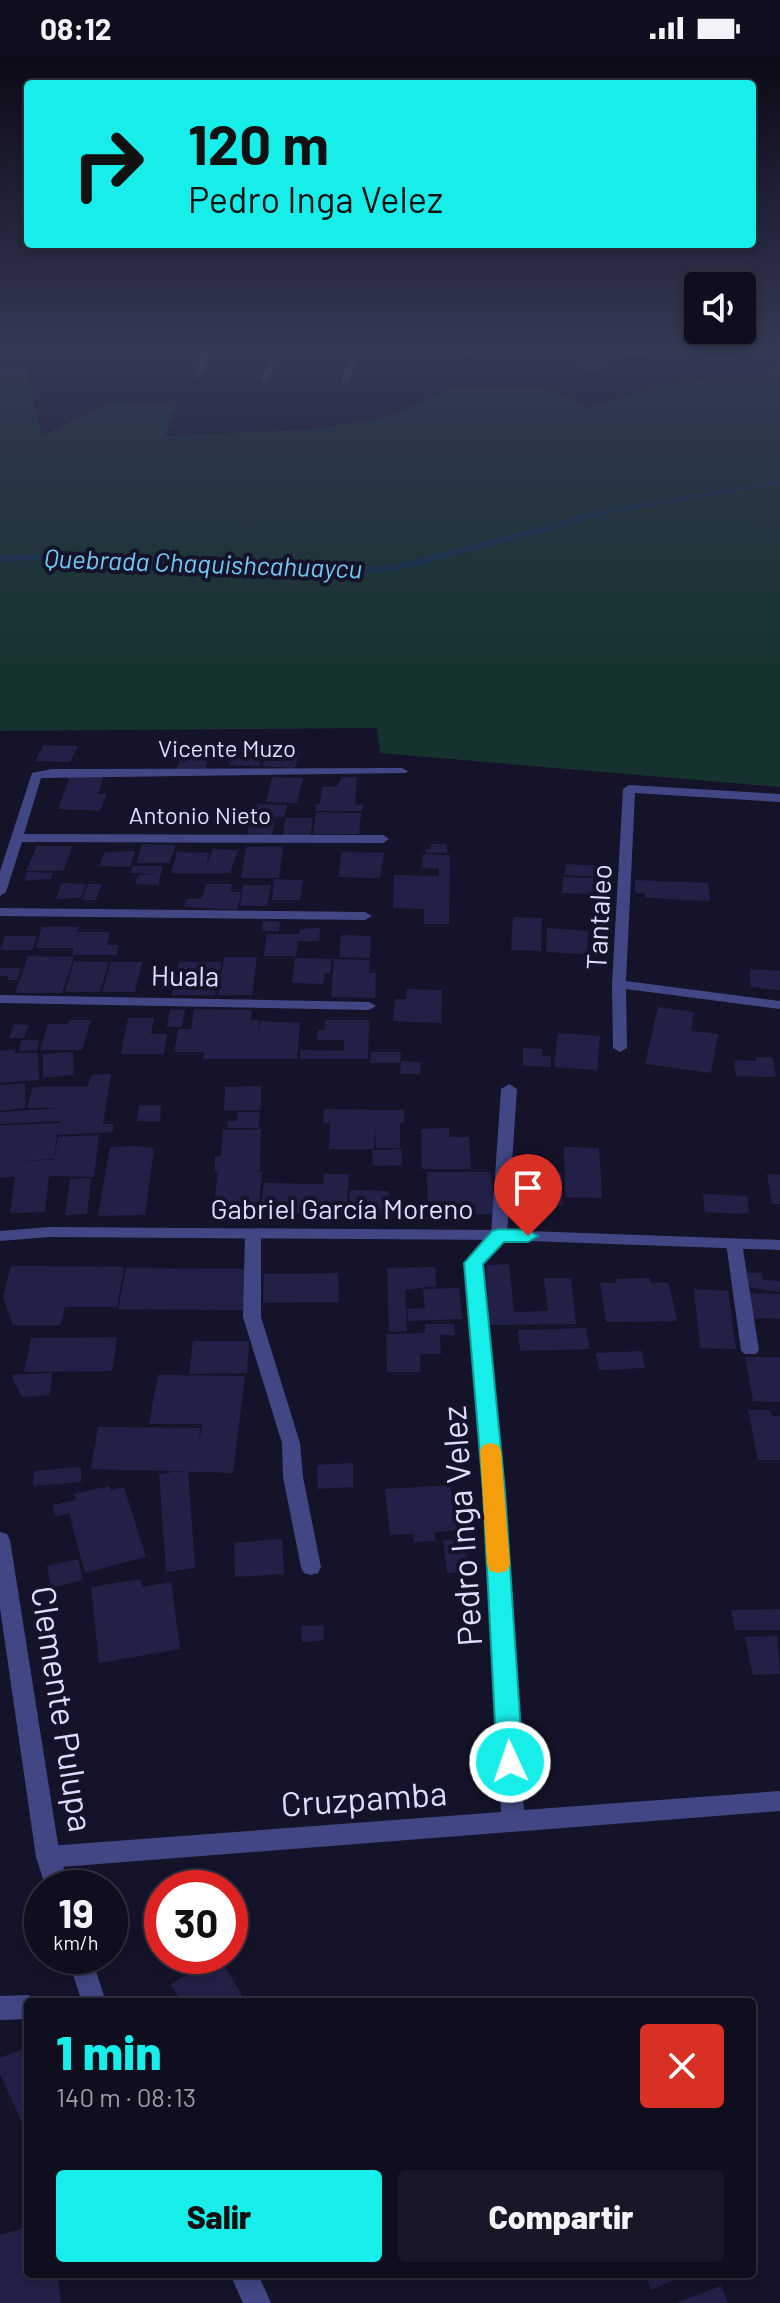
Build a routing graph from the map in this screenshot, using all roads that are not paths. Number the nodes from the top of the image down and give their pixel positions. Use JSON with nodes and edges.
{"nodes":[{"id":1,"x":402,"y":771,"type":"dead end"},
{"id":2,"x":780,"y":798,"type":"edge"},
{"id":3,"x":16,"y":838,"type":"junction"},
{"id":4,"x":383,"y":839,"type":"dead end"},
{"id":5,"x":0,"y":892,"type":"edge"},
{"id":6,"x":0,"y":912,"type":"edge"},
{"id":7,"x":365,"y":916,"type":"dead end"},
{"id":8,"x":619,"y":984,"type":"junction"},
{"id":9,"x":0,"y":999,"type":"edge"},
{"id":10,"x":780,"y":1005,"type":"edge"},
{"id":11,"x":369,"y":1006,"type":"dead end"},
{"id":12,"x":620,"y":1048,"type":"dead end"},
{"id":13,"x":509,"y":1089,"type":"dead end"},
{"id":14,"x":253,"y":1235,"type":"junction"},
{"id":15,"x":499,"y":1235,"type":"junction"},
{"id":16,"x":0,"y":1236,"type":"edge"},
{"id":17,"x":734,"y":1243,"type":"junction"},
{"id":18,"x":780,"y":1245,"type":"edge"},
{"id":19,"x":750,"y":1350,"type":"dead end"},
{"id":20,"x":0,"y":1540,"type":"edge"},
{"id":21,"x":311,"y":1567,"type":"dead end"},
{"id":22,"x":780,"y":1801,"type":"edge"},
{"id":23,"x":513,"y":1822,"type":"junction"},
{"id":24,"x":48,"y":1857,"type":"junction"},
{"id":25,"x":52,"y":1870,"type":"edge"},
{"id":26,"x":85,"y":1974,"type":"edge"},
{"id":27,"x":93,"y":1998,"type":"edge"},
{"id":28,"x":24,"y":2007,"type":"edge"},
{"id":29,"x":0,"y":2008,"type":"edge"},
{"id":30,"x":246,"y":2278,"type":"edge"},
{"id":31,"x":257,"y":2303,"type":"edge"}],
"edges":[{"from":1,"to":3,"type":"street","name":"Vicente Muzo"},
{"from":2,"to":8,"type":"street","name":"Tantaleo"},
{"from":3,"to":4,"type":"street","name":"Antonio Nieto"},
{"from":3,"to":5,"type":"street"},
{"from":6,"to":7,"type":"street"},
{"from":8,"to":10,"type":"street"},
{"from":8,"to":12,"type":"street","name":"Tantaleo"},
{"from":9,"to":11,"type":"street","name":"Huala"},
{"from":13,"to":15,"type":"street"},
{"from":14,"to":15,"type":"street","name":"Gabriel García Moreno"},
{"from":14,"to":16,"type":"street","name":"Gabriel García Moreno"},
{"from":14,"to":21,"type":"street"},
{"from":15,"to":17,"type":"street","name":"Gabriel García Moreno"},
{"from":15,"to":23,"type":"street","name":"Pedro Inga Velez"},
{"from":17,"to":18,"type":"street","name":"Gabriel García Moreno"},
{"from":17,"to":19,"type":"street"},
{"from":20,"to":24,"type":"street","name":"Clemente Pulupa"},
{"from":22,"to":23,"type":"street","name":"Cruzpamba"},
{"from":23,"to":24,"type":"street","name":"Cruzpamba"},
{"from":24,"to":25,"type":"street","name":"Clemente Pulupa"},
{"from":26,"to":27,"type":"street"},
{"from":28,"to":29,"type":"street"},
{"from":30,"to":31,"type":"street"}]}
